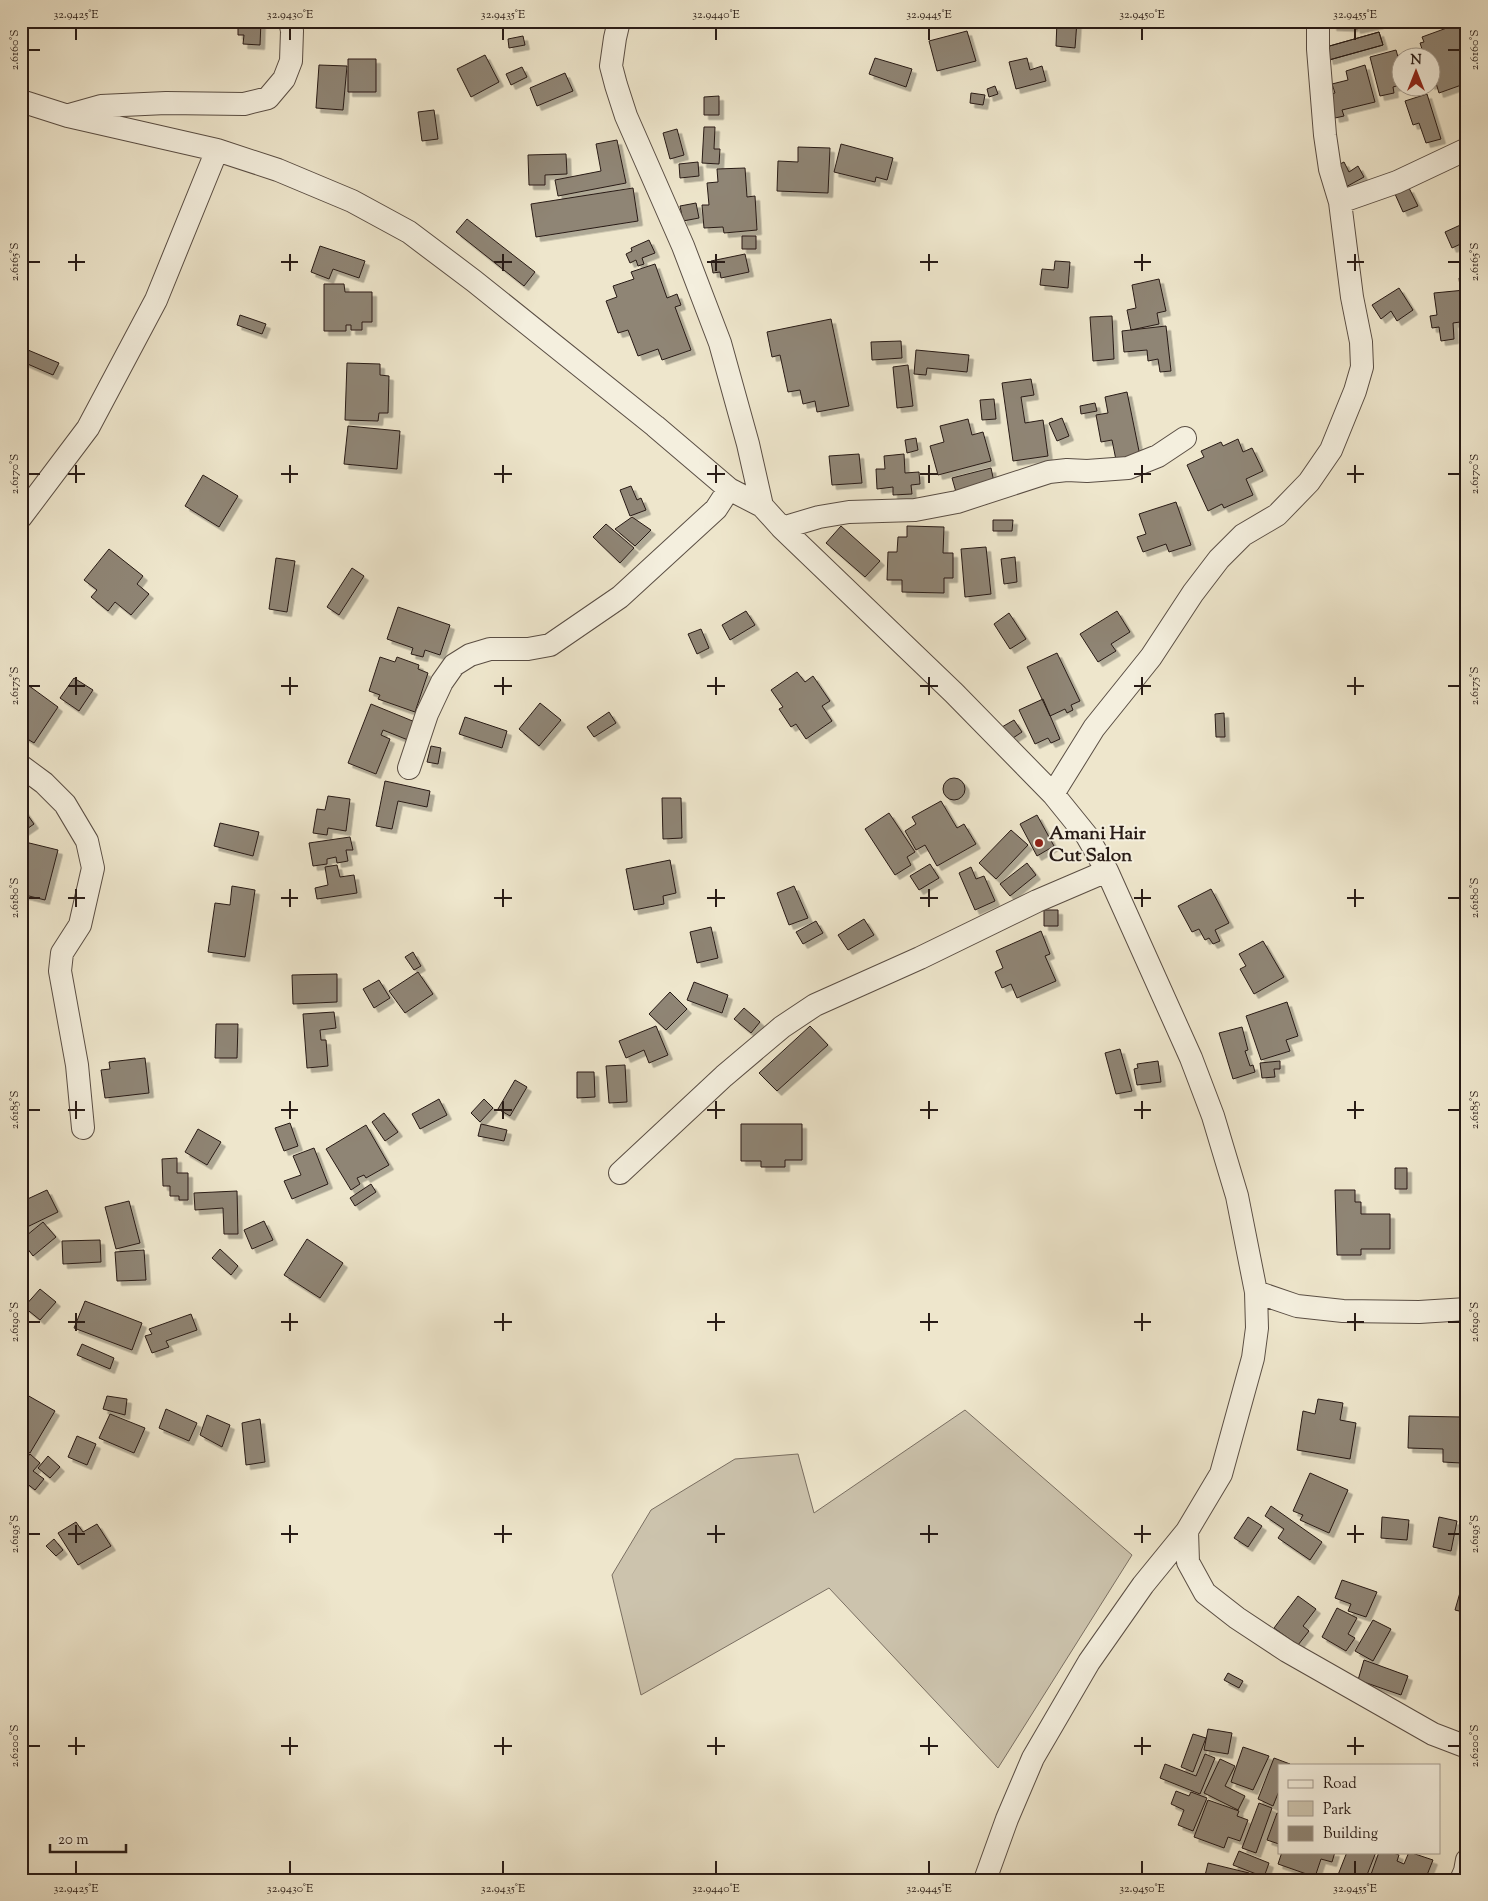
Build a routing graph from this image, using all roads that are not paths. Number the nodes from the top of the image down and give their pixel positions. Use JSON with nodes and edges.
{"nodes":[{"id":1,"x":290,"y":21,"type":"edge"},
{"id":2,"x":619,"y":21,"type":"edge"},
{"id":3,"x":1318,"y":21,"type":"edge"},
{"id":4,"x":21,"y":101,"type":"edge"},
{"id":5,"x":68,"y":116,"type":"junction"},
{"id":6,"x":1467,"y":149,"type":"edge"},
{"id":7,"x":217,"y":150,"type":"junction"},
{"id":8,"x":1340,"y":202,"type":"junction"},
{"id":9,"x":1185,"y":438,"type":"dead end"},
{"id":10,"x":729,"y":489,"type":"junction"},
{"id":11,"x":762,"y":506,"type":"junction"},
{"id":12,"x":21,"y":517,"type":"edge"},
{"id":13,"x":782,"y":528,"type":"junction"},
{"id":14,"x":21,"y":766,"type":"edge"},
{"id":15,"x":409,"y":768,"type":"dead end"},
{"id":16,"x":1053,"y":794,"type":"junction"},
{"id":17,"x":1107,"y":871,"type":"junction"},
{"id":18,"x":83,"y":1128,"type":"dead end"},
{"id":19,"x":620,"y":1173,"type":"dead end"},
{"id":20,"x":1256,"y":1292,"type":"junction"},
{"id":21,"x":1467,"y":1309,"type":"edge"},
{"id":22,"x":1187,"y":1531,"type":"junction"},
{"id":23,"x":1467,"y":1747,"type":"edge"},
{"id":24,"x":1467,"y":1860,"type":"edge"},
{"id":25,"x":985,"y":1880,"type":"edge"},
{"id":26,"x":1461,"y":1880,"type":"edge"}],
"edges":[{"from":1,"to":5,"type":"street"},
{"from":2,"to":11,"type":"street"},
{"from":3,"to":8,"type":"street"},
{"from":4,"to":5,"type":"street"},
{"from":5,"to":7,"type":"street"},
{"from":6,"to":8,"type":"street"},
{"from":7,"to":10,"type":"street"},
{"from":7,"to":12,"type":"street"},
{"from":8,"to":16,"type":"street"},
{"from":9,"to":13,"type":"street"},
{"from":10,"to":11,"type":"street"},
{"from":10,"to":15,"type":"street"},
{"from":11,"to":13,"type":"street"},
{"from":13,"to":16,"type":"street"},
{"from":14,"to":18,"type":"street"},
{"from":16,"to":17,"type":"street"},
{"from":17,"to":19,"type":"street"},
{"from":17,"to":20,"type":"street"},
{"from":20,"to":21,"type":"street"},
{"from":20,"to":22,"type":"street"},
{"from":22,"to":23,"type":"street"},
{"from":22,"to":25,"type":"street"},
{"from":24,"to":26,"type":"street"}]}
